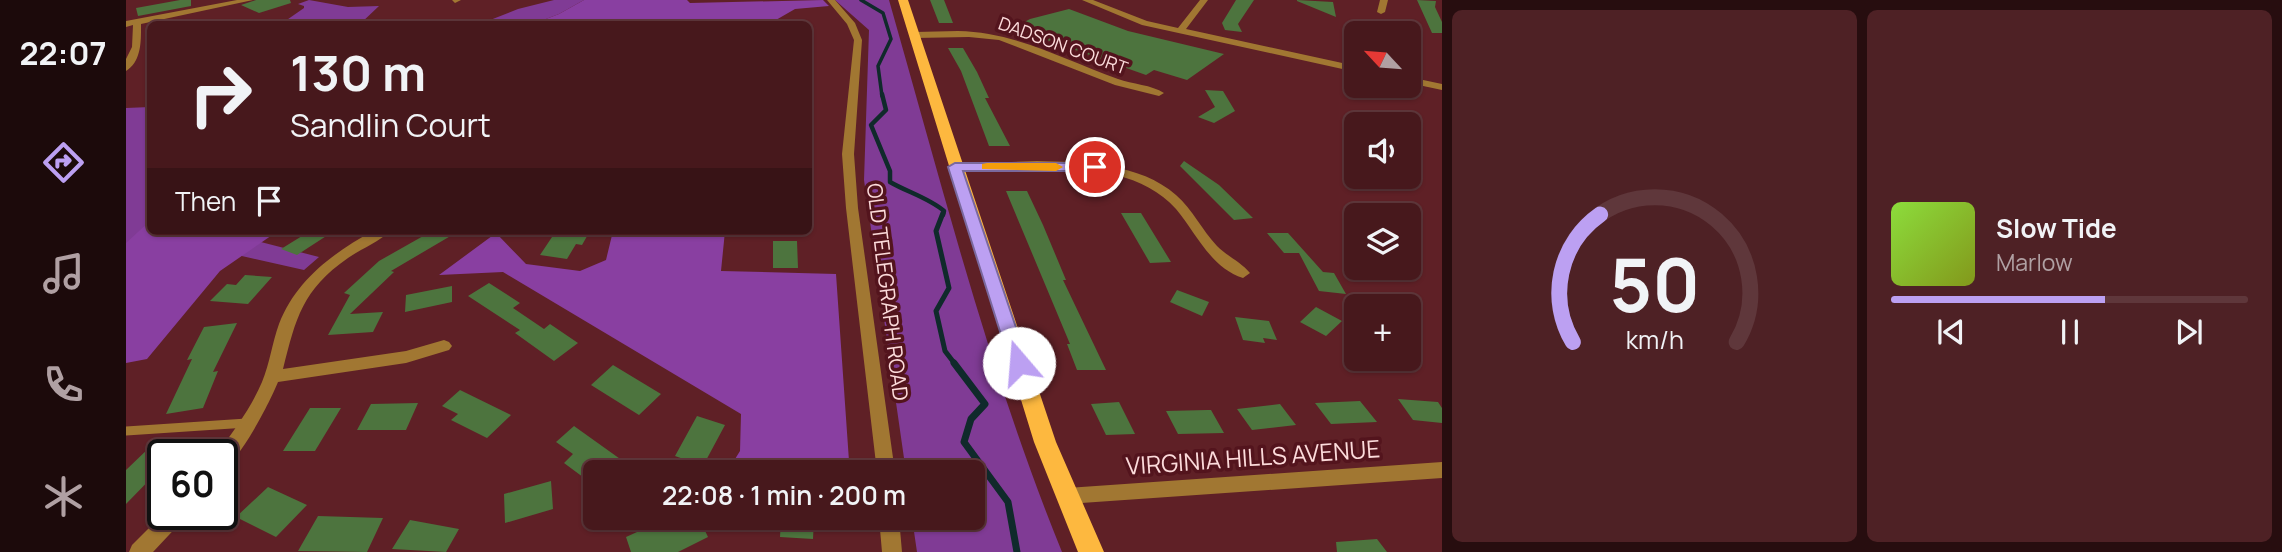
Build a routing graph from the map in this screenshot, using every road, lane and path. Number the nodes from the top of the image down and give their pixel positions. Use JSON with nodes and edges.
{"nodes":[{"id":1,"x":249,"y":0,"type":"edge"},
{"id":2,"x":831,"y":0,"type":"edge"},
{"id":3,"x":903,"y":0,"type":"edge"},
{"id":4,"x":1086,"y":0,"type":"edge"},
{"id":5,"x":1204,"y":0,"type":"edge"},
{"id":6,"x":1384,"y":0,"type":"edge"},
{"id":7,"x":1381,"y":12,"type":"dead end"},
{"id":8,"x":137,"y":22,"type":"junction"},
{"id":9,"x":126,"y":24,"type":"edge"},
{"id":10,"x":1180,"y":31,"type":"junction"},
{"id":11,"x":915,"y":35,"type":"junction"},
{"id":12,"x":1344,"y":66,"type":"edge"},
{"id":13,"x":126,"y":68,"type":"edge"},
{"id":14,"x":1421,"y":82,"type":"edge"},
{"id":15,"x":1442,"y":86,"type":"edge"},
{"id":16,"x":1158,"y":93,"type":"dead end"},
{"id":17,"x":955,"y":167,"type":"junction"},
{"id":18,"x":376,"y":235,"type":"edge"},
{"id":19,"x":1243,"y":273,"type":"dead end"},
{"id":20,"x":444,"y":346,"type":"dead end"},
{"id":21,"x":272,"y":377,"type":"junction"},
{"id":22,"x":248,"y":423,"type":"junction"},
{"id":23,"x":126,"y":430,"type":"edge"},
{"id":24,"x":237,"y":439,"type":"edge"},
{"id":25,"x":884,"y":460,"type":"edge"},
{"id":26,"x":1442,"y":470,"type":"edge"},
{"id":27,"x":1067,"y":496,"type":"junction"},
{"id":28,"x":162,"y":530,"type":"edge"},
{"id":29,"x":890,"y":530,"type":"edge"},
{"id":30,"x":144,"y":551,"type":"edge"},
{"id":31,"x":892,"y":552,"type":"edge"},
{"id":32,"x":1091,"y":552,"type":"edge"}],
"edges":[{"from":1,"to":8,"type":"street"},
{"from":2,"to":25,"type":"street","name":"OLD TELEGRAPH ROAD"},
{"from":3,"to":11,"type":"main road"},
{"from":4,"to":10,"type":"street"},
{"from":5,"to":10,"type":"street"},
{"from":6,"to":7,"type":"street"},
{"from":8,"to":9,"type":"street"},
{"from":8,"to":13,"type":"street"},
{"from":10,"to":12,"type":"street"},
{"from":11,"to":16,"type":"street","name":"DADSON COURT"},
{"from":11,"to":17,"type":"main road"},
{"from":14,"to":15,"type":"street"},
{"from":17,"to":19,"type":"street"},
{"from":17,"to":27,"type":"main road"},
{"from":18,"to":21,"type":"street"},
{"from":20,"to":21,"type":"street"},
{"from":21,"to":22,"type":"street"},
{"from":22,"to":23,"type":"lane"},
{"from":22,"to":24,"type":"street"},
{"from":26,"to":27,"type":"street","name":"VIRGINIA HILLS AVENUE"},
{"from":27,"to":32,"type":"main road"},
{"from":28,"to":30,"type":"street"},
{"from":29,"to":31,"type":"street"}]}
